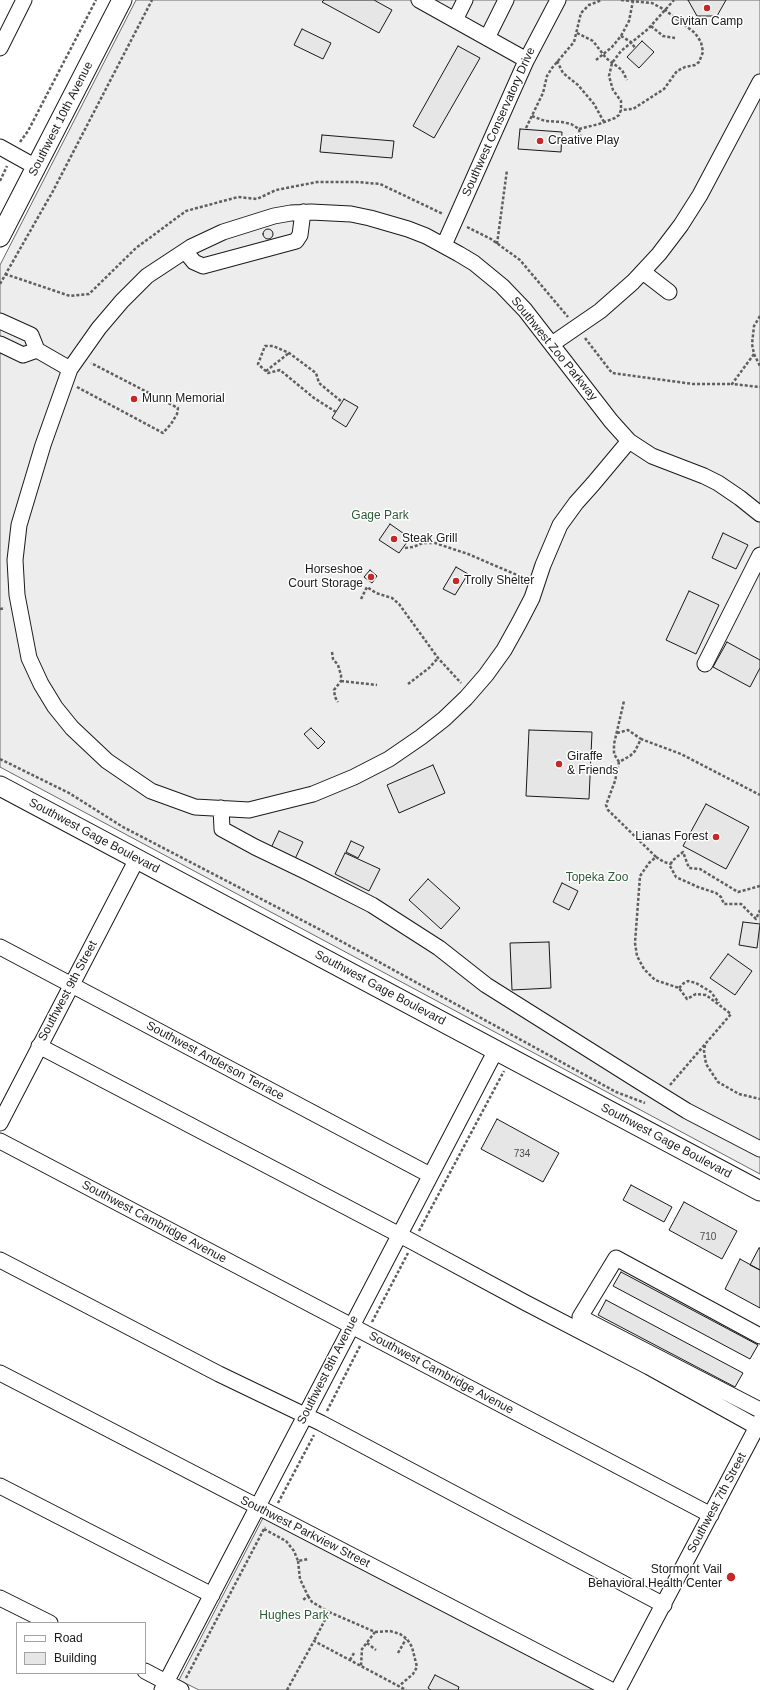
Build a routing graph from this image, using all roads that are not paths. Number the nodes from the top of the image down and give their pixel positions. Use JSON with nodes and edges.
{"nodes":[{"id":1,"x":24,"y":0,"type":"edge"},
{"id":2,"x":122,"y":0,"type":"edge"},
{"id":3,"x":419,"y":0,"type":"edge"},
{"id":4,"x":465,"y":0,"type":"edge"},
{"id":5,"x":506,"y":0,"type":"edge"},
{"id":6,"x":558,"y":0,"type":"edge"},
{"id":7,"x":455,"y":20,"type":"junction"},
{"id":8,"x":487,"y":38,"type":"junction"},
{"id":9,"x":0,"y":48,"type":"edge"},
{"id":10,"x":526,"y":61,"type":"junction"},
{"id":11,"x":760,"y":82,"type":"edge"},
{"id":12,"x":0,"y":147,"type":"edge"},
{"id":13,"x":36,"y":167,"type":"junction"},
{"id":14,"x":303,"y":212,"type":"junction"},
{"id":15,"x":0,"y":237,"type":"edge"},
{"id":16,"x":444,"y":245,"type":"junction"},
{"id":17,"x":185,"y":251,"type":"junction"},
{"id":18,"x":643,"y":272,"type":"junction"},
{"id":19,"x":669,"y":292,"type":"dead end"},
{"id":20,"x":0,"y":321,"type":"edge"},
{"id":21,"x":0,"y":344,"type":"edge"},
{"id":22,"x":552,"y":344,"type":"junction"},
{"id":23,"x":37,"y":350,"type":"junction"},
{"id":24,"x":70,"y":369,"type":"junction"},
{"id":25,"x":629,"y":441,"type":"junction"},
{"id":26,"x":760,"y":514,"type":"edge"},
{"id":27,"x":760,"y":555,"type":"edge"},
{"id":28,"x":705,"y":664,"type":"dead end"},
{"id":29,"x":0,"y":786,"type":"edge"},
{"id":30,"x":221,"y":808,"type":"junction"},
{"id":31,"x":137,"y":859,"type":"junction"},
{"id":32,"x":0,"y":947,"type":"edge"},
{"id":33,"x":71,"y":985,"type":"junction"},
{"id":34,"x":39,"y":1046,"type":"junction"},
{"id":35,"x":503,"y":1054,"type":"junction"},
{"id":36,"x":0,"y":1123,"type":"edge"},
{"id":37,"x":0,"y":1141,"type":"edge"},
{"id":38,"x":760,"y":1149,"type":"edge"},
{"id":39,"x":430,"y":1175,"type":"junction"},
{"id":40,"x":760,"y":1191,"type":"edge"},
{"id":41,"x":399,"y":1235,"type":"junction"},
{"id":42,"x":0,"y":1260,"type":"edge"},
{"id":43,"x":351,"y":1325,"type":"junction"},
{"id":44,"x":760,"y":1336,"type":"edge"},
{"id":45,"x":0,"y":1373,"type":"edge"},
{"id":46,"x":760,"y":1410,"type":"edge"},
{"id":47,"x":304,"y":1416,"type":"junction"},
{"id":48,"x":758,"y":1424,"type":"edge"},
{"id":49,"x":0,"y":1486,"type":"edge"},
{"id":50,"x":257,"y":1507,"type":"junction"},
{"id":51,"x":711,"y":1515,"type":"junction"},
{"id":52,"x":212,"y":1595,"type":"junction"},
{"id":53,"x":0,"y":1598,"type":"edge"},
{"id":54,"x":664,"y":1605,"type":"junction"},
{"id":55,"x":48,"y":1622,"type":"edge"},
{"id":56,"x":146,"y":1672,"type":"edge"},
{"id":57,"x":164,"y":1686,"type":"edge"},
{"id":58,"x":181,"y":1690,"type":"edge"},
{"id":59,"x":611,"y":1690,"type":"edge"},
{"id":60,"x":618,"y":1690,"type":"edge"}],
"edges":[{"from":1,"to":9,"type":"street"},
{"from":2,"to":13,"type":"main road","name":"Southwest 10th Avenue"},
{"from":3,"to":7,"type":"street"},
{"from":4,"to":7,"type":"street"},
{"from":5,"to":8,"type":"street"},
{"from":6,"to":10,"type":"street","name":"Southwest Conservatory Drive"},
{"from":7,"to":8,"type":"street"},
{"from":8,"to":10,"type":"street"},
{"from":10,"to":16,"type":"street","name":"Southwest Conservatory Drive"},
{"from":11,"to":18,"type":"street"},
{"from":12,"to":13,"type":"street"},
{"from":13,"to":15,"type":"main road","name":"Southwest 10th Avenue"},
{"from":14,"to":16,"type":"street","name":"Southwest Zoo Parkway"},
{"from":14,"to":17,"type":"street","name":"Southwest Zoo Parkway"},
{"from":14,"to":17,"type":"street"},
{"from":16,"to":22,"type":"street","name":"Southwest Zoo Parkway"},
{"from":17,"to":24,"type":"street","name":"Southwest Zoo Parkway"},
{"from":18,"to":19,"type":"street"},
{"from":18,"to":22,"type":"street"},
{"from":20,"to":23,"type":"street"},
{"from":21,"to":23,"type":"street"},
{"from":22,"to":25,"type":"street","name":"Southwest Zoo Parkway"},
{"from":23,"to":24,"type":"street"},
{"from":24,"to":30,"type":"street","name":"Southwest Zoo Parkway"},
{"from":25,"to":26,"type":"street","name":"Southwest Zoo Parkway"},
{"from":25,"to":30,"type":"street","name":"Southwest Zoo Parkway"},
{"from":27,"to":28,"type":"street"},
{"from":29,"to":31,"type":"main road","name":"Southwest Gage Boulevard"},
{"from":30,"to":38,"type":"street"},
{"from":31,"to":33,"type":"street","name":"Southwest 9th Street"},
{"from":31,"to":35,"type":"main road","name":"Southwest Gage Boulevard"},
{"from":32,"to":33,"type":"street","name":"Southwest Anderson Terrace"},
{"from":33,"to":34,"type":"street","name":"Southwest 9th Street"},
{"from":33,"to":39,"type":"street","name":"Southwest Anderson Terrace"},
{"from":34,"to":36,"type":"street","name":"Southwest 9th Street"},
{"from":34,"to":41,"type":"street"},
{"from":35,"to":39,"type":"street","name":"Southwest 8th Avenue"},
{"from":35,"to":40,"type":"main road","name":"Southwest Gage Boulevard"},
{"from":37,"to":43,"type":"street","name":"Southwest Cambridge Avenue"},
{"from":39,"to":41,"type":"street","name":"Southwest 8th Avenue"},
{"from":41,"to":43,"type":"street","name":"Southwest 8th Avenue"},
{"from":41,"to":48,"type":"street"},
{"from":42,"to":47,"type":"street"},
{"from":43,"to":47,"type":"street","name":"Southwest 8th Avenue"},
{"from":43,"to":51,"type":"street","name":"Southwest Cambridge Avenue"},
{"from":44,"to":46,"type":"street"},
{"from":45,"to":50,"type":"street","name":"Southwest Parkview Street"},
{"from":47,"to":50,"type":"street","name":"Southwest 8th Avenue"},
{"from":47,"to":54,"type":"street"},
{"from":48,"to":51,"type":"street","name":"Southwest 7th Street"},
{"from":49,"to":52,"type":"street"},
{"from":50,"to":52,"type":"street","name":"Southwest 8th Avenue"},
{"from":50,"to":59,"type":"street","name":"Southwest Parkview Street"},
{"from":51,"to":54,"type":"street","name":"Southwest 7th Street"},
{"from":52,"to":57,"type":"street","name":"Southwest 8th Avenue"},
{"from":53,"to":55,"type":"street"},
{"from":54,"to":60,"type":"street","name":"Southwest 7th Street"},
{"from":56,"to":57,"type":"street"},
{"from":57,"to":58,"type":"street"}]}
